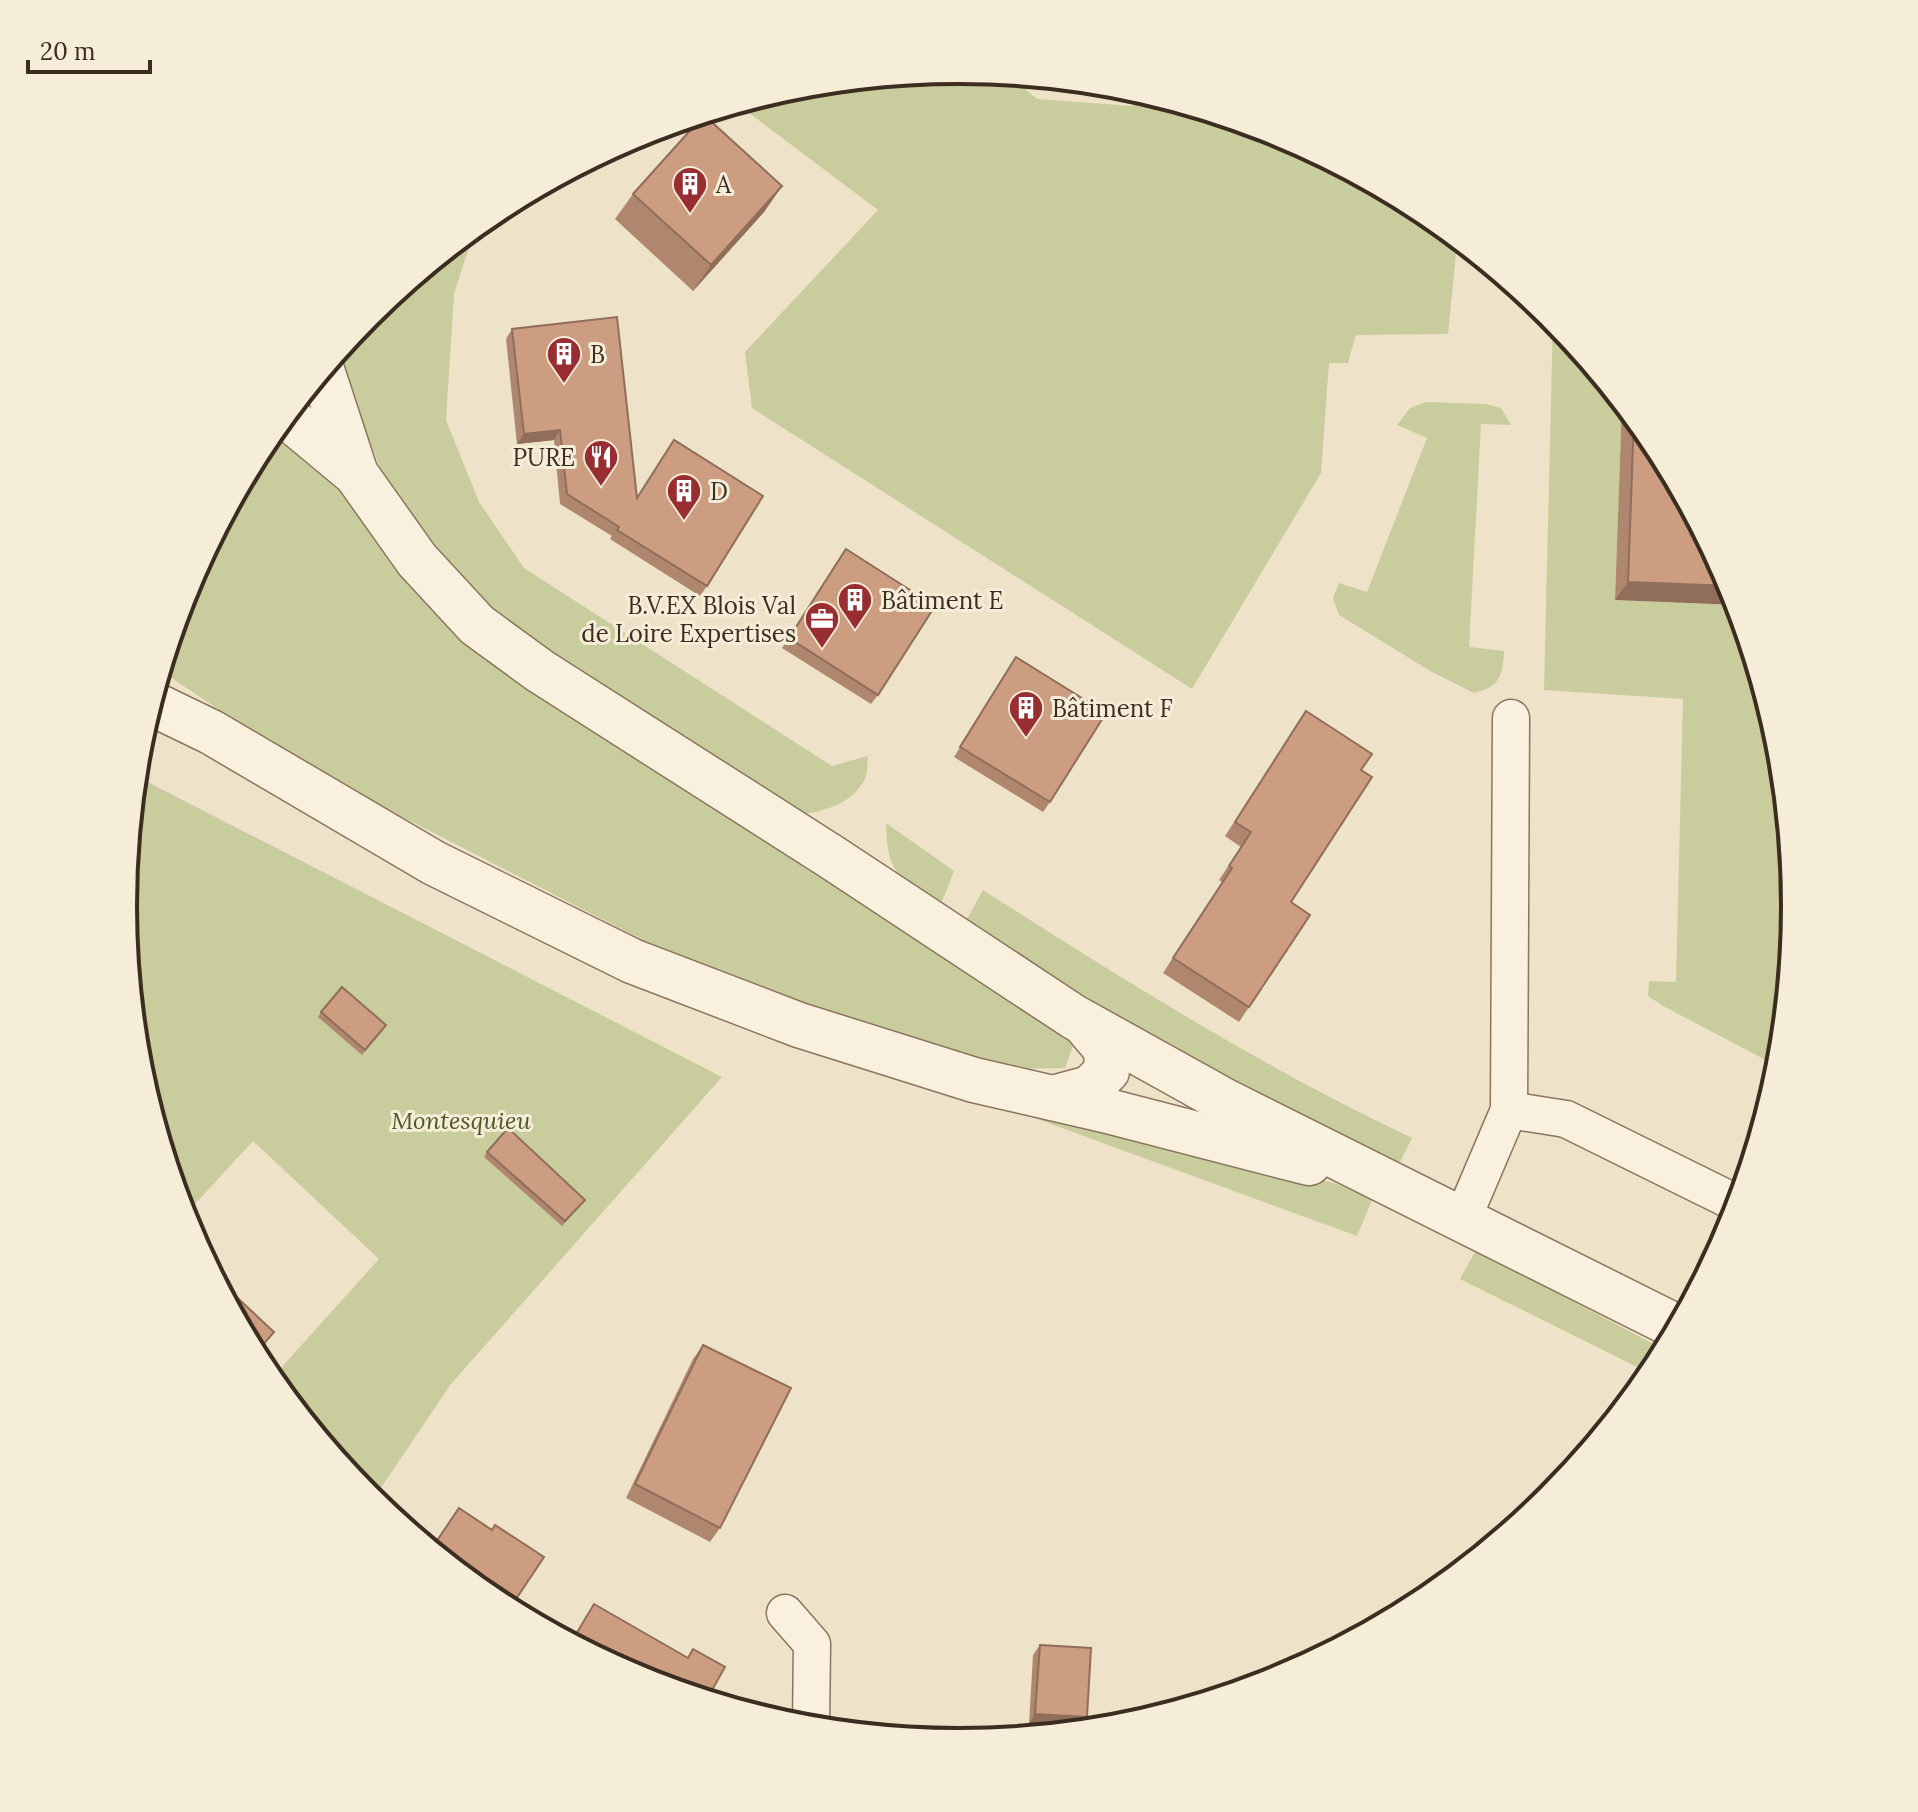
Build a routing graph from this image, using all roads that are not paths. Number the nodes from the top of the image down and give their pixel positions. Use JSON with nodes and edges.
{"nodes":[{"id":1,"x":326,"y":382,"type":"edge"},
{"id":2,"x":295,"y":423,"type":"edge"},
{"id":3,"x":356,"y":474,"type":"junction"},
{"id":4,"x":164,"y":696,"type":"edge"},
{"id":5,"x":162,"y":708,"type":"edge"},
{"id":6,"x":1511,"y":718,"type":"dead end"},
{"id":7,"x":211,"y":732,"type":"junction"},
{"id":8,"x":1084,"y":1023,"type":"junction"},
{"id":9,"x":1053,"y":1098,"type":"junction"},
{"id":10,"x":1509,"y":1110,"type":"junction"},
{"id":11,"x":1401,"y":1187,"type":"junction"},
{"id":12,"x":1726,"y":1198,"type":"edge"},
{"id":13,"x":1463,"y":1218,"type":"junction"},
{"id":14,"x":1668,"y":1322,"type":"edge"},
{"id":15,"x":785,"y":1613,"type":"dead end"},
{"id":16,"x":811,"y":1714,"type":"edge"}],
"edges":[{"from":1,"to":3,"type":"street"},
{"from":2,"to":3,"type":"street"},
{"from":3,"to":8,"type":"street"},
{"from":4,"to":7,"type":"street"},
{"from":5,"to":7,"type":"street"},
{"from":6,"to":10,"type":"street"},
{"from":7,"to":9,"type":"street"},
{"from":8,"to":9,"type":"street"},
{"from":8,"to":11,"type":"street"},
{"from":9,"to":11,"type":"street"},
{"from":10,"to":12,"type":"street"},
{"from":10,"to":13,"type":"street"},
{"from":11,"to":13,"type":"street"},
{"from":13,"to":14,"type":"street"},
{"from":15,"to":16,"type":"street"}]}
